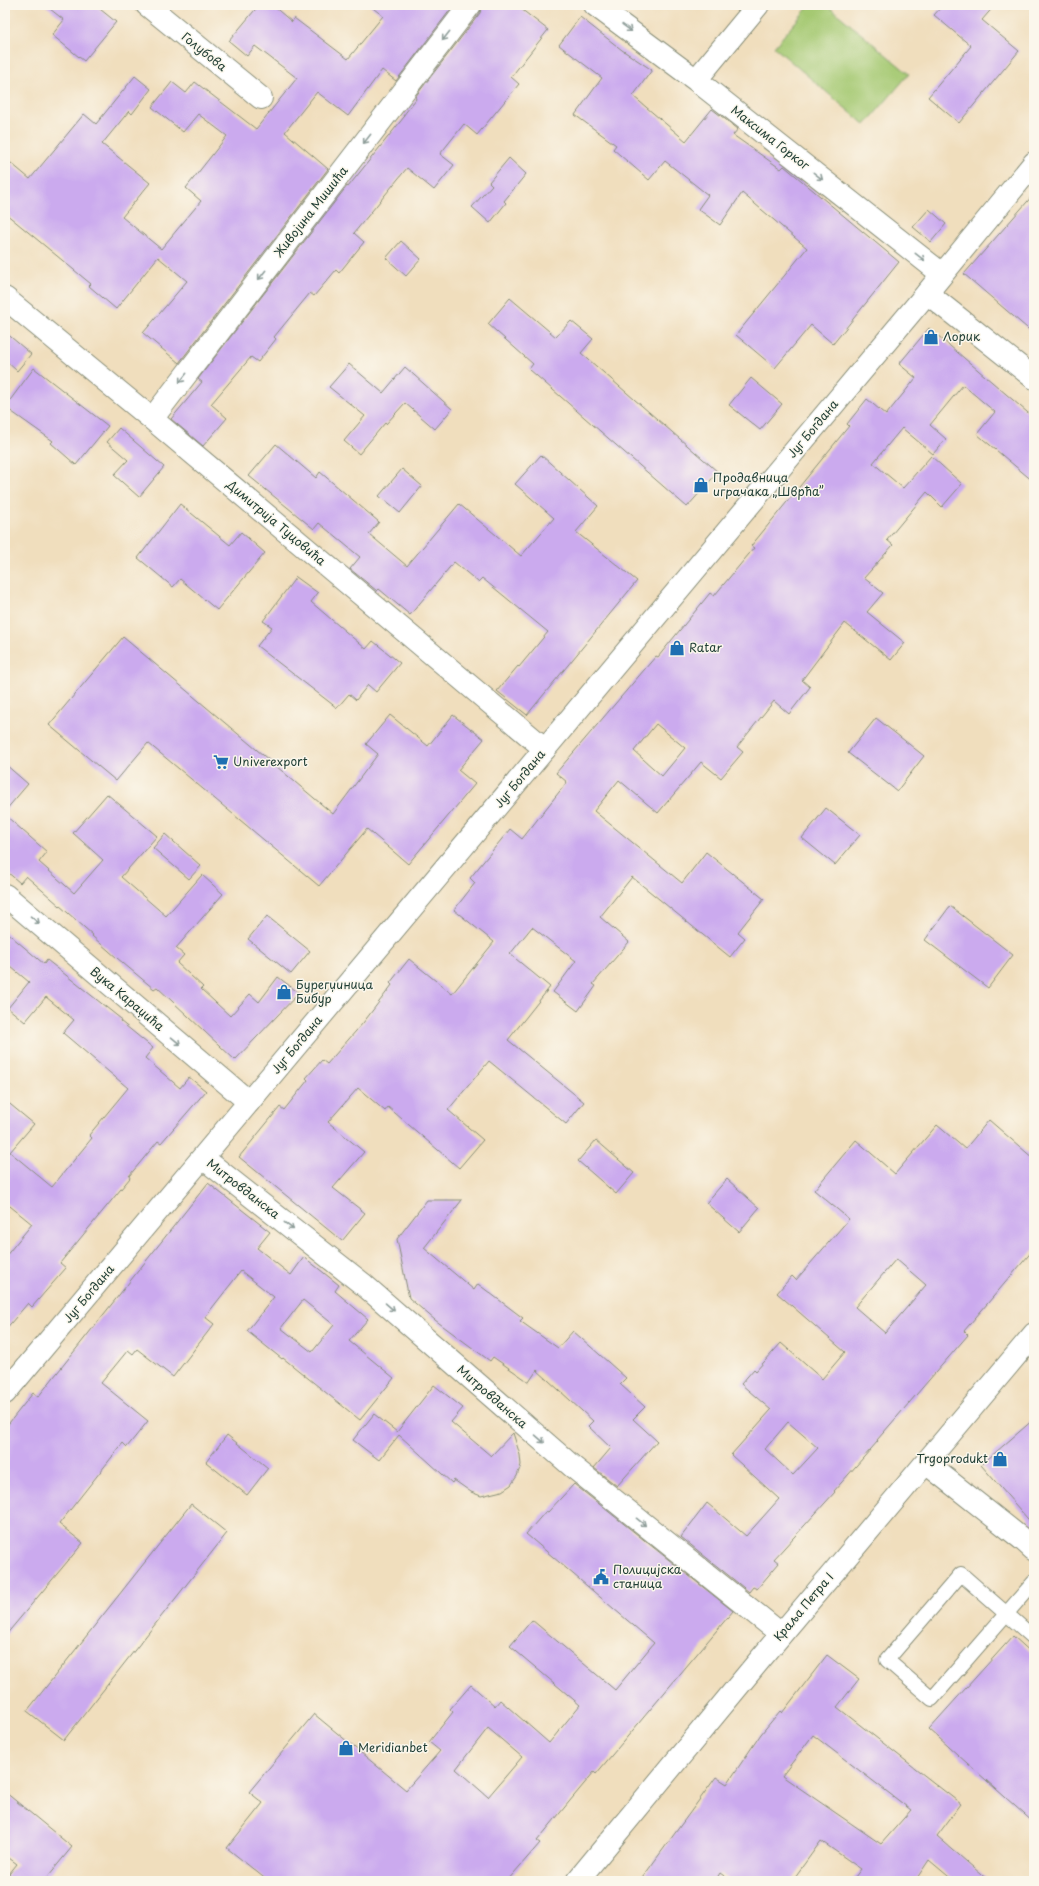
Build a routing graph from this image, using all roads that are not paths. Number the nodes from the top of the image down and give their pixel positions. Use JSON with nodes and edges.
{"nodes":[{"id":1,"x":147,"y":5,"type":"edge"},
{"id":2,"x":470,"y":5,"type":"edge"},
{"id":3,"x":595,"y":5,"type":"edge"},
{"id":4,"x":758,"y":5,"type":"edge"},
{"id":5,"x":696,"y":80,"type":"junction"},
{"id":6,"x":261,"y":98,"type":"dead end"},
{"id":7,"x":1034,"y":163,"type":"edge"},
{"id":8,"x":942,"y":274,"type":"junction"},
{"id":9,"x":927,"y":293,"type":"junction"},
{"id":10,"x":5,"y":298,"type":"edge"},
{"id":11,"x":1034,"y":378,"type":"edge"},
{"id":12,"x":152,"y":419,"type":"junction"},
{"id":13,"x":545,"y":749,"type":"junction"},
{"id":14,"x":5,"y":895,"type":"edge"},
{"id":15,"x":249,"y":1102,"type":"junction"},
{"id":16,"x":203,"y":1158,"type":"junction"},
{"id":17,"x":1034,"y":1334,"type":"edge"},
{"id":18,"x":5,"y":1394,"type":"edge"},
{"id":19,"x":926,"y":1463,"type":"junction"},
{"id":20,"x":1034,"y":1550,"type":"edge"},
{"id":21,"x":1034,"y":1582,"type":"edge"},
{"id":22,"x":1006,"y":1614,"type":"junction"},
{"id":23,"x":781,"y":1634,"type":"junction"},
{"id":24,"x":1034,"y":1638,"type":"edge"},
{"id":25,"x":577,"y":1881,"type":"edge"}],
"edges":[{"from":1,"to":6,"type":"street","name":"Голубова"},
{"from":2,"to":12,"type":"street","name":"Живојина Мишића","one_way":true},
{"from":3,"to":5,"type":"street","name":"Максима Горког","one_way":true},
{"from":4,"to":5,"type":"street"},
{"from":5,"to":8,"type":"street","name":"Максима Горког","one_way":true},
{"from":7,"to":8,"type":"street","name":"Југ Богдана"},
{"from":8,"to":9,"type":"street","name":"Југ Богдана"},
{"from":9,"to":11,"type":"street"},
{"from":9,"to":13,"type":"street","name":"Југ Богдана"},
{"from":10,"to":12,"type":"street","name":"Димитрија Туцовића"},
{"from":12,"to":13,"type":"street","name":"Димитрија Туцовића"},
{"from":13,"to":15,"type":"street","name":"Југ Богдана"},
{"from":14,"to":15,"type":"street","name":"Вука Караџића","one_way":true},
{"from":15,"to":16,"type":"street","name":"Југ Богдана"},
{"from":16,"to":18,"type":"street","name":"Југ Богдана"},
{"from":16,"to":23,"type":"street","name":"Митровданска","one_way":true},
{"from":17,"to":19,"type":"street","name":"Краља Петра I"},
{"from":19,"to":20,"type":"street"},
{"from":19,"to":23,"type":"street","name":"Краља Петра I"},
{"from":21,"to":22,"type":"lane"},
{"from":22,"to":22,"type":"lane"},
{"from":22,"to":24,"type":"lane"},
{"from":23,"to":25,"type":"street","name":"Краља Петра I"}]}
